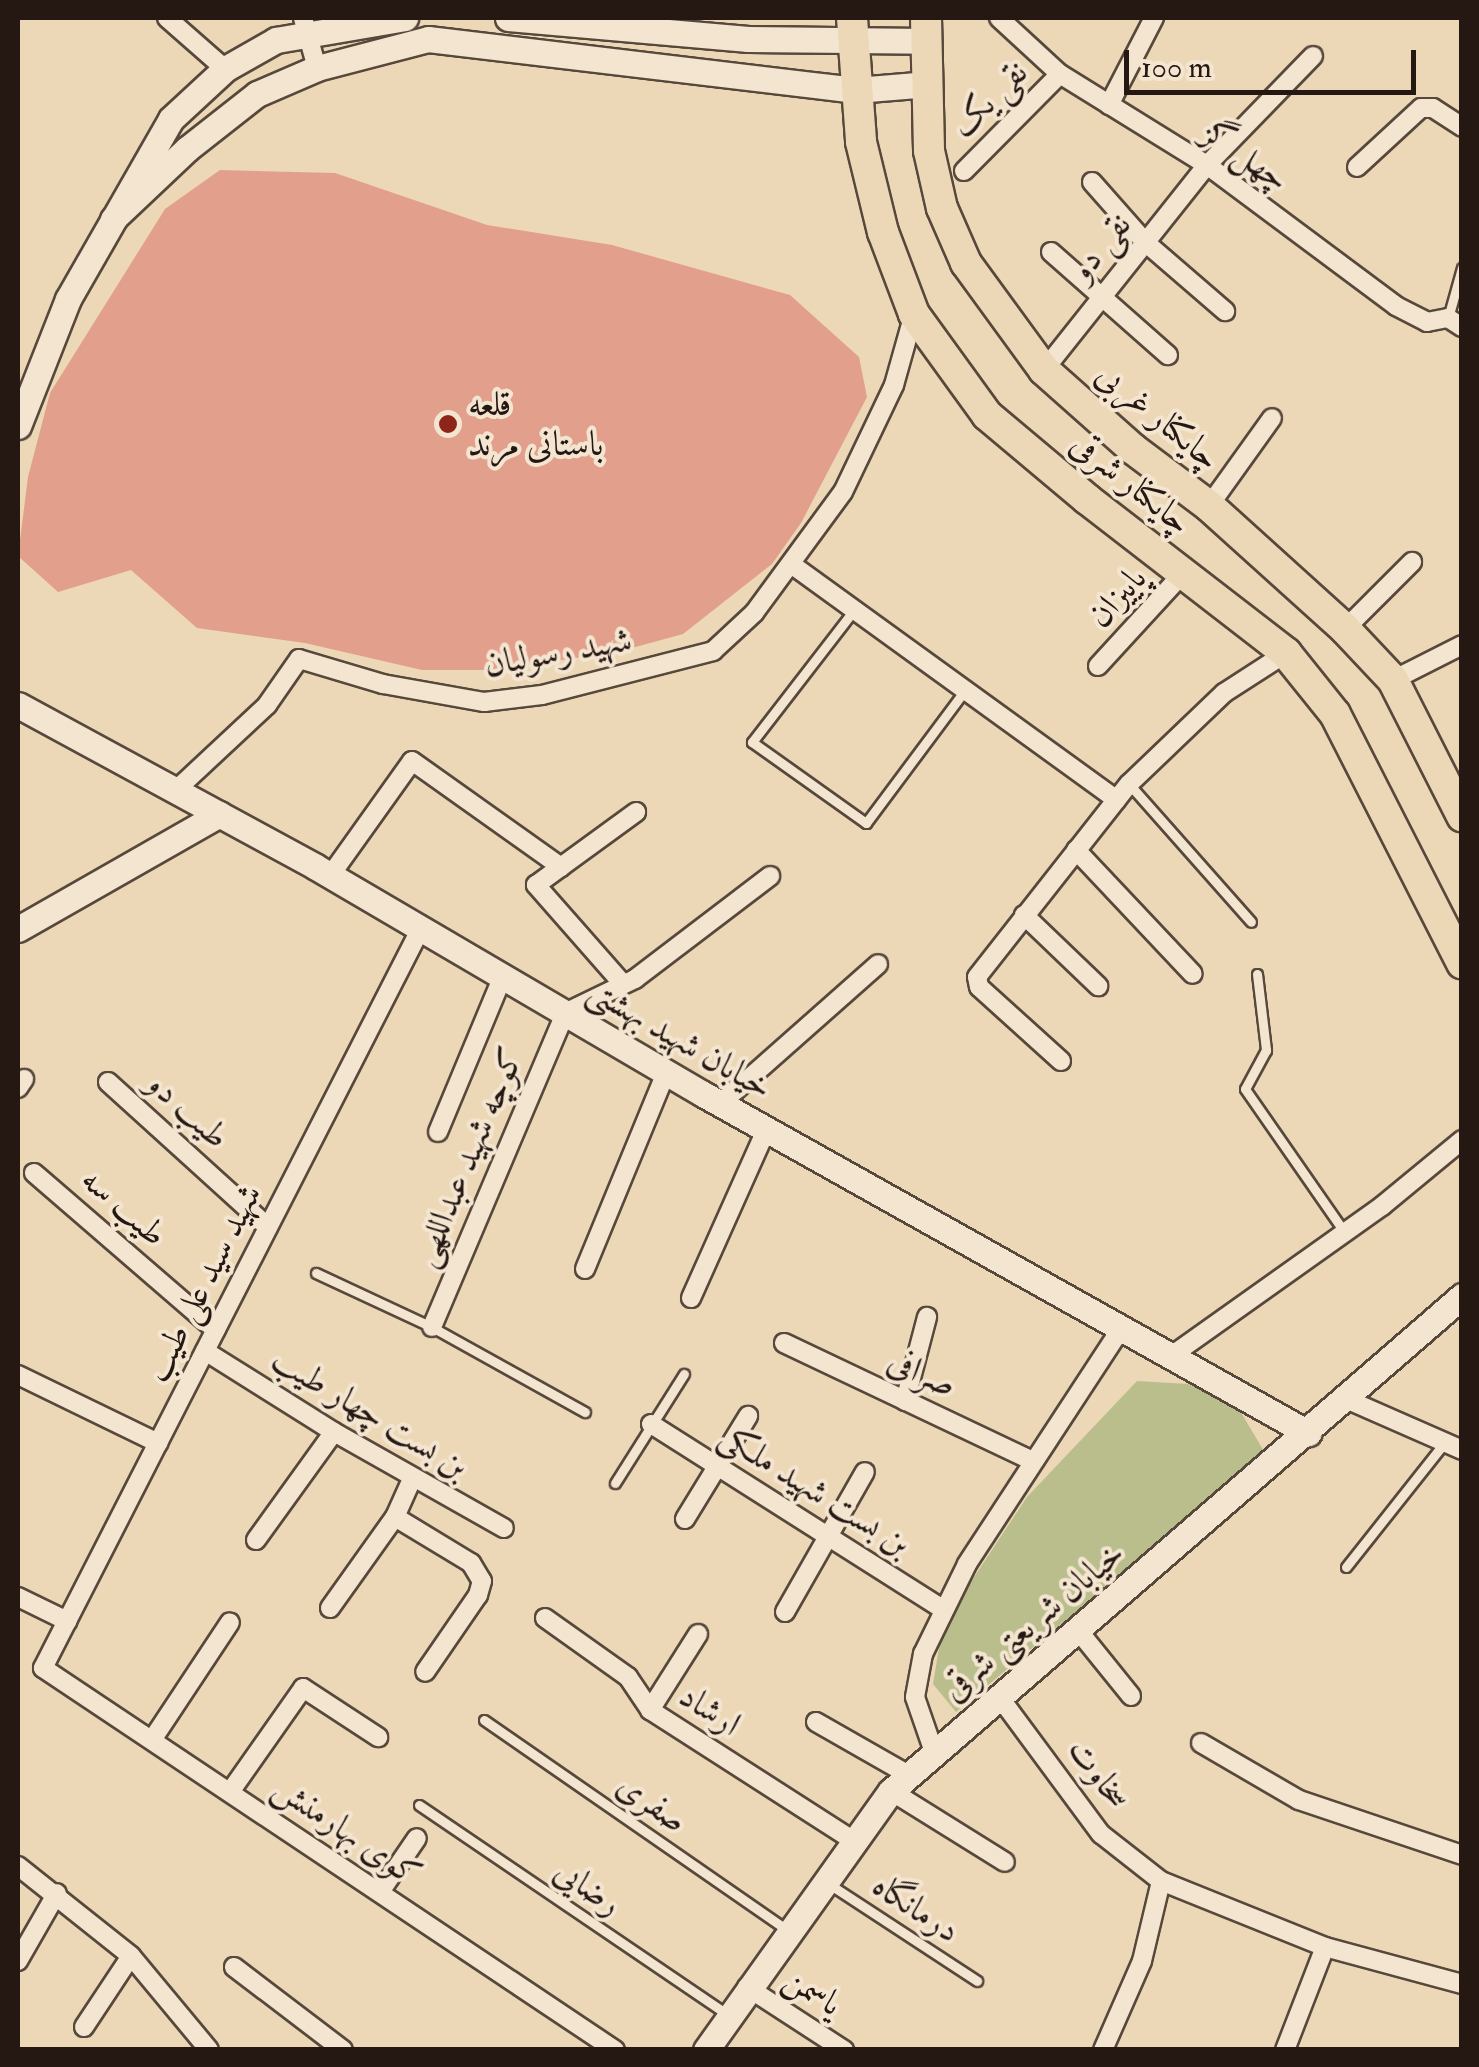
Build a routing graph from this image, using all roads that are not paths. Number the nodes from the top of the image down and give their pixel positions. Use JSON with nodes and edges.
{"nodes":[{"id":1,"x":167,"y":18,"type":"edge"},
{"id":2,"x":404,"y":18,"type":"edge"},
{"id":3,"x":508,"y":18,"type":"edge"},
{"id":4,"x":999,"y":18,"type":"edge"},
{"id":5,"x":1154,"y":18,"type":"edge"},
{"id":6,"x":303,"y":26,"type":"edge"},
{"id":7,"x":851,"y":29,"type":"edge"},
{"id":8,"x":926,"y":29,"type":"edge"},
{"id":9,"x":1313,"y":56,"type":"dead end"},
{"id":10,"x":225,"y":68,"type":"junction"},
{"id":11,"x":317,"y":68,"type":"junction"},
{"id":12,"x":1060,"y":74,"type":"junction"},
{"id":13,"x":929,"y":84,"type":"junction"},
{"id":14,"x":856,"y":90,"type":"junction"},
{"id":15,"x":1109,"y":105,"type":"junction"},
{"id":16,"x":1462,"y":126,"type":"edge"},
{"id":17,"x":1206,"y":165,"type":"junction"},
{"id":18,"x":1356,"y":167,"type":"dead end"},
{"id":19,"x":964,"y":170,"type":"dead end"},
{"id":20,"x":1092,"y":182,"type":"dead end"},
{"id":21,"x":112,"y":219,"type":"junction"},
{"id":22,"x":1145,"y":242,"type":"junction"},
{"id":23,"x":1051,"y":252,"type":"dead end"},
{"id":24,"x":1462,"y":268,"type":"edge"},
{"id":25,"x":1100,"y":299,"type":"junction"},
{"id":26,"x":1225,"y":311,"type":"dead end"},
{"id":27,"x":914,"y":314,"type":"junction"},
{"id":28,"x":1455,"y":322,"type":"edge"},
{"id":29,"x":1168,"y":354,"type":"dead end"},
{"id":30,"x":1044,"y":370,"type":"junction"},
{"id":31,"x":1272,"y":418,"type":"dead end"},
{"id":32,"x":18,"y":426,"type":"edge"},
{"id":33,"x":1209,"y":506,"type":"junction"},
{"id":34,"x":1412,"y":562,"type":"dead end"},
{"id":35,"x":791,"y":564,"type":"junction"},
{"id":36,"x":1184,"y":572,"type":"junction"},
{"id":37,"x":854,"y":610,"type":"junction"},
{"id":38,"x":1345,"y":629,"type":"junction"},
{"id":39,"x":1462,"y":645,"type":"edge"},
{"id":40,"x":1286,"y":653,"type":"junction"},
{"id":41,"x":1098,"y":666,"type":"dead end"},
{"id":42,"x":1392,"y":680,"type":"junction"},
{"id":43,"x":965,"y":690,"type":"junction"},
{"id":44,"x":18,"y":705,"type":"edge"},
{"id":45,"x":1129,"y":784,"type":"junction"},
{"id":46,"x":176,"y":790,"type":"junction"},
{"id":47,"x":1117,"y":800,"type":"junction"},
{"id":48,"x":636,"y":812,"type":"dead end"},
{"id":49,"x":220,"y":814,"type":"junction"},
{"id":50,"x":1462,"y":816,"type":"edge"},
{"id":51,"x":1076,"y":850,"type":"junction"},
{"id":52,"x":561,"y":867,"type":"junction"},
{"id":53,"x":330,"y":876,"type":"junction"},
{"id":54,"x":770,"y":876,"type":"dead end"},
{"id":55,"x":1024,"y":915,"type":"junction"},
{"id":56,"x":1251,"y":922,"type":"dead end"},
{"id":57,"x":421,"y":928,"type":"junction"},
{"id":58,"x":18,"y":929,"type":"edge"},
{"id":59,"x":878,"y":964,"type":"dead end"},
{"id":60,"x":1462,"y":964,"type":"edge"},
{"id":61,"x":1193,"y":974,"type":"dead end"},
{"id":62,"x":1257,"y":974,"type":"dead end"},
{"id":63,"x":503,"y":976,"type":"junction"},
{"id":64,"x":624,"y":984,"type":"junction"},
{"id":65,"x":1098,"y":986,"type":"dead end"},
{"id":66,"x":565,"y":1013,"type":"junction"},
{"id":67,"x":1061,"y":1061,"type":"dead end"},
{"id":68,"x":666,"y":1072,"type":"junction"},
{"id":69,"x":108,"y":1082,"type":"dead end"},
{"id":70,"x":720,"y":1104,"type":"junction"},
{"id":71,"x":766,"y":1130,"type":"junction"},
{"id":72,"x":438,"y":1132,"type":"dead end"},
{"id":73,"x":1462,"y":1140,"type":"edge"},
{"id":74,"x":34,"y":1173,"type":"dead end"},
{"id":75,"x":268,"y":1227,"type":"junction"},
{"id":76,"x":1345,"y":1233,"type":"junction"},
{"id":77,"x":585,"y":1269,"type":"dead end"},
{"id":78,"x":316,"y":1273,"type":"dead end"},
{"id":79,"x":1462,"y":1296,"type":"edge"},
{"id":80,"x":691,"y":1298,"type":"dead end"},
{"id":81,"x":927,"y":1317,"type":"dead end"},
{"id":82,"x":432,"y":1327,"type":"junction"},
{"id":83,"x":1121,"y":1329,"type":"junction"},
{"id":84,"x":216,"y":1330,"type":"junction"},
{"id":85,"x":784,"y":1343,"type":"dead end"},
{"id":86,"x":205,"y":1351,"type":"junction"},
{"id":87,"x":1171,"y":1356,"type":"junction"},
{"id":88,"x":684,"y":1374,"type":"dead end"},
{"id":89,"x":18,"y":1376,"type":"edge"},
{"id":90,"x":1346,"y":1398,"type":"junction"},
{"id":91,"x":904,"y":1401,"type":"junction"},
{"id":92,"x":585,"y":1412,"type":"dead end"},
{"id":93,"x":748,"y":1416,"type":"dead end"},
{"id":94,"x":651,"y":1424,"type":"junction"},
{"id":95,"x":334,"y":1432,"type":"junction"},
{"id":96,"x":1308,"y":1433,"type":"junction"},
{"id":97,"x":158,"y":1443,"type":"junction"},
{"id":98,"x":1453,"y":1446,"type":"edge"},
{"id":99,"x":1032,"y":1461,"type":"junction"},
{"id":100,"x":717,"y":1466,"type":"junction"},
{"id":101,"x":864,"y":1472,"type":"dead end"},
{"id":102,"x":412,"y":1479,"type":"junction"},
{"id":103,"x":616,"y":1483,"type":"dead end"},
{"id":104,"x":395,"y":1517,"type":"junction"},
{"id":105,"x":684,"y":1520,"type":"dead end"},
{"id":106,"x":504,"y":1528,"type":"dead end"},
{"id":107,"x":828,"y":1536,"type":"junction"},
{"id":108,"x":256,"y":1540,"type":"dead end"},
{"id":109,"x":1346,"y":1568,"type":"dead end"},
{"id":110,"x":18,"y":1597,"type":"edge"},
{"id":111,"x":330,"y":1608,"type":"dead end"},
{"id":112,"x":944,"y":1610,"type":"junction"},
{"id":113,"x":785,"y":1612,"type":"dead end"},
{"id":114,"x":545,"y":1618,"type":"dead end"},
{"id":115,"x":67,"y":1621,"type":"junction"},
{"id":116,"x":230,"y":1622,"type":"dead end"},
{"id":117,"x":1076,"y":1629,"type":"junction"},
{"id":118,"x":698,"y":1634,"type":"dead end"},
{"id":119,"x":43,"y":1668,"type":"joint"},
{"id":120,"x":425,"y":1672,"type":"dead end"},
{"id":121,"x":998,"y":1696,"type":"junction"},
{"id":122,"x":1131,"y":1696,"type":"dead end"},
{"id":123,"x":650,"y":1710,"type":"junction"},
{"id":124,"x":484,"y":1720,"type":"dead end"},
{"id":125,"x":816,"y":1722,"type":"dead end"},
{"id":126,"x":378,"y":1737,"type":"dead end"},
{"id":127,"x":152,"y":1740,"type":"junction"},
{"id":128,"x":1201,"y":1743,"type":"dead end"},
{"id":129,"x":934,"y":1752,"type":"junction"},
{"id":130,"x":900,"y":1782,"type":"junction"},
{"id":131,"x":230,"y":1792,"type":"junction"},
{"id":132,"x":418,"y":1805,"type":"dead end"},
{"id":133,"x":417,"y":1838,"type":"dead end"},
{"id":134,"x":854,"y":1840,"type":"junction"},
{"id":135,"x":1462,"y":1855,"type":"edge"},
{"id":136,"x":1005,"y":1862,"type":"dead end"},
{"id":137,"x":18,"y":1866,"type":"edge"},
{"id":138,"x":825,"y":1881,"type":"junction"},
{"id":139,"x":1160,"y":1881,"type":"junction"},
{"id":140,"x":380,"y":1892,"type":"junction"},
{"id":141,"x":57,"y":1893,"type":"junction"},
{"id":142,"x":788,"y":1931,"type":"junction"},
{"id":143,"x":1325,"y":1947,"type":"junction"},
{"id":144,"x":132,"y":1956,"type":"junction"},
{"id":145,"x":18,"y":1961,"type":"edge"},
{"id":146,"x":234,"y":1967,"type":"dead end"},
{"id":147,"x":977,"y":1981,"type":"dead end"},
{"id":148,"x":1462,"y":1984,"type":"edge"},
{"id":149,"x":747,"y":1986,"type":"junction"},
{"id":150,"x":727,"y":2014,"type":"junction"},
{"id":151,"x":84,"y":2027,"type":"dead end"},
{"id":152,"x":209,"y":2050,"type":"edge"},
{"id":153,"x":343,"y":2050,"type":"edge"},
{"id":154,"x":615,"y":2050,"type":"edge"},
{"id":155,"x":706,"y":2050,"type":"edge"},
{"id":156,"x":844,"y":2050,"type":"edge"},
{"id":157,"x":1104,"y":2050,"type":"edge"},
{"id":158,"x":1285,"y":2050,"type":"edge"}],
"edges":[{"from":1,"to":10,"type":"street"},
{"from":2,"to":6,"type":"street"},
{"from":3,"to":7,"type":"street"},
{"from":4,"to":12,"type":"street","name":"چهل گز"},
{"from":5,"to":15,"type":"street"},
{"from":6,"to":10,"type":"street"},
{"from":6,"to":11,"type":"street"},
{"from":7,"to":8,"type":"street"},
{"from":7,"to":14,"type":"main road","name":"چایکنار شرقی"},
{"from":8,"to":13,"type":"main road","name":"چایکنار غربی"},
{"from":9,"to":17,"type":"street","name":"نقی دو"},
{"from":10,"to":21,"type":"street"},
{"from":11,"to":14,"type":"street"},
{"from":11,"to":21,"type":"street"},
{"from":12,"to":15,"type":"street","name":"چهل گز"},
{"from":12,"to":19,"type":"street","name":"نقی یک"},
{"from":13,"to":14,"type":"street"},
{"from":13,"to":30,"type":"main road","name":"چایکنار غربی"},
{"from":14,"to":27,"type":"main road","name":"چایکنار شرقی"},
{"from":15,"to":17,"type":"street","name":"چهل گز"},
{"from":16,"to":18,"type":"street"},
{"from":17,"to":22,"type":"street","name":"نقی دو"},
{"from":17,"to":28,"type":"street","name":"چهل گز"},
{"from":20,"to":22,"type":"street"},
{"from":21,"to":32,"type":"street"},
{"from":22,"to":25,"type":"street","name":"نقی دو"},
{"from":22,"to":26,"type":"street"},
{"from":23,"to":25,"type":"street"},
{"from":24,"to":28,"type":"lane"},
{"from":25,"to":29,"type":"street"},
{"from":25,"to":30,"type":"street","name":"نقی دو"},
{"from":27,"to":35,"type":"street","name":"شهید رسولیان"},
{"from":27,"to":36,"type":"main road","name":"چایکنار شرقی"},
{"from":30,"to":33,"type":"main road","name":"چایکنار غربی"},
{"from":31,"to":33,"type":"street"},
{"from":33,"to":38,"type":"main road","name":"چایکنار غربی"},
{"from":34,"to":38,"type":"street"},
{"from":35,"to":37,"type":"street"},
{"from":35,"to":46,"type":"street","name":"شهید رسولیان"},
{"from":36,"to":40,"type":"main road","name":"چایکنار شرقی"},
{"from":36,"to":41,"type":"street","name":"پاییزان"},
{"from":37,"to":43,"type":"street"},
{"from":37,"to":43,"type":"lane"},
{"from":38,"to":42,"type":"main road","name":"چایکنار غربی"},
{"from":39,"to":42,"type":"street"},
{"from":40,"to":45,"type":"street"},
{"from":40,"to":60,"type":"main road","name":"چایکنار شرقی"},
{"from":42,"to":50,"type":"main road","name":"چایکنار غربی"},
{"from":43,"to":47,"type":"street"},
{"from":44,"to":46,"type":"street","name":"خیابان شهید بهشتی"},
{"from":45,"to":47,"type":"street"},
{"from":45,"to":56,"type":"lane"},
{"from":46,"to":49,"type":"street","name":"خیابان شهید بهشتی"},
{"from":47,"to":51,"type":"street"},
{"from":48,"to":52,"type":"street"},
{"from":49,"to":53,"type":"street","name":"خیابان شهید بهشتی"},
{"from":49,"to":58,"type":"street"},
{"from":51,"to":55,"type":"street"},
{"from":51,"to":61,"type":"street"},
{"from":52,"to":53,"type":"street"},
{"from":52,"to":64,"type":"street"},
{"from":53,"to":57,"type":"street","name":"خیابان شهید بهشتی"},
{"from":54,"to":64,"type":"street"},
{"from":55,"to":65,"type":"street"},
{"from":55,"to":67,"type":"street"},
{"from":57,"to":63,"type":"street","name":"خیابان شهید بهشتی"},
{"from":57,"to":75,"type":"street","name":"شهید سید علی طیب"},
{"from":59,"to":70,"type":"street"},
{"from":62,"to":76,"type":"lane"},
{"from":63,"to":66,"type":"street","name":"خیابان شهید بهشتی"},
{"from":63,"to":72,"type":"street"},
{"from":64,"to":66,"type":"street"},
{"from":66,"to":68,"type":"street","name":"خیابان شهید بهشتی"},
{"from":66,"to":82,"type":"street","name":"کوچه شهید عبداللهی"},
{"from":68,"to":70,"type":"street","name":"خیابان شهید بهشتی"},
{"from":68,"to":77,"type":"street"},
{"from":69,"to":75,"type":"street","name":"طیب دو"},
{"from":70,"to":71,"type":"street","name":"خیابان شهید بهشتی"},
{"from":71,"to":80,"type":"street"},
{"from":71,"to":83,"type":"street","name":"خیابان شهید بهشتی"},
{"from":73,"to":76,"type":"street"},
{"from":74,"to":84,"type":"street","name":"طیب سه"},
{"from":75,"to":84,"type":"street","name":"شهید سید علی طیب"},
{"from":76,"to":87,"type":"street"},
{"from":78,"to":82,"type":"lane"},
{"from":79,"to":90,"type":"street","name":"خیابان شریعتی شرقی"},
{"from":81,"to":91,"type":"street"},
{"from":82,"to":92,"type":"lane"},
{"from":83,"to":87,"type":"street","name":"خیابان شهید بهشتی"},
{"from":83,"to":99,"type":"street"},
{"from":84,"to":86,"type":"street","name":"شهید سید علی طیب"},
{"from":85,"to":91,"type":"street","name":"صرافی"},
{"from":86,"to":95,"type":"street","name":"بن بست چهار طیب"},
{"from":86,"to":97,"type":"street","name":"شهید سید علی طیب"},
{"from":87,"to":96,"type":"street","name":"خیابان شهید بهشتی"},
{"from":88,"to":94,"type":"lane"},
{"from":89,"to":97,"type":"street"},
{"from":90,"to":96,"type":"street","name":"خیابان شریعتی شرقی"},
{"from":90,"to":98,"type":"street"},
{"from":91,"to":99,"type":"street","name":"صرافی"},
{"from":93,"to":100,"type":"street"},
{"from":94,"to":100,"type":"street","name":"بن بست شهید ملکی"},
{"from":94,"to":103,"type":"lane"},
{"from":95,"to":102,"type":"street","name":"بن بست چهار طیب"},
{"from":95,"to":108,"type":"street"},
{"from":96,"to":117,"type":"street","name":"خیابان شریعتی شرقی"},
{"from":97,"to":115,"type":"street","name":"شهید سید علی طیب"},
{"from":98,"to":109,"type":"lane"},
{"from":99,"to":112,"type":"street"},
{"from":100,"to":105,"type":"street"},
{"from":100,"to":107,"type":"street","name":"بن بست شهید ملکی"},
{"from":101,"to":107,"type":"street"},
{"from":102,"to":104,"type":"street"},
{"from":102,"to":106,"type":"street","name":"بن بست چهار طیب"},
{"from":104,"to":111,"type":"street"},
{"from":104,"to":120,"type":"street"},
{"from":107,"to":112,"type":"street","name":"بن بست شهید ملکی"},
{"from":107,"to":113,"type":"street"},
{"from":110,"to":115,"type":"street"},
{"from":112,"to":129,"type":"street"},
{"from":114,"to":123,"type":"street","name":"ارشاد"},
{"from":115,"to":119,"type":"street","name":"شهید سید علی طیب"},
{"from":116,"to":127,"type":"street"},
{"from":117,"to":121,"type":"street","name":"خیابان شریعتی شرقی"},
{"from":117,"to":122,"type":"street"},
{"from":118,"to":123,"type":"street"},
{"from":119,"to":127,"type":"street","name":"کوی بهارمنش"},
{"from":121,"to":129,"type":"street","name":"خیابان شریعتی شرقی"},
{"from":121,"to":139,"type":"street","name":"سخاوت"},
{"from":123,"to":134,"type":"street","name":"ارشاد"},
{"from":124,"to":142,"type":"lane","name":"صفری"},
{"from":125,"to":130,"type":"street"},
{"from":126,"to":131,"type":"street"},
{"from":127,"to":131,"type":"street","name":"کوی بهارمنش"},
{"from":128,"to":135,"type":"street"},
{"from":129,"to":130,"type":"street","name":"خیابان شریعتی شرقی"},
{"from":130,"to":134,"type":"street","name":"خیابان شریعتی شرقی"},
{"from":130,"to":136,"type":"street"},
{"from":131,"to":140,"type":"street","name":"کوی بهارمنش"},
{"from":132,"to":150,"type":"lane","name":"رضایی"},
{"from":133,"to":140,"type":"street"},
{"from":134,"to":138,"type":"street","name":"خیابان شریعتی شرقی"},
{"from":137,"to":141,"type":"street"},
{"from":138,"to":142,"type":"street","name":"خیابان شریعتی شرقی"},
{"from":138,"to":147,"type":"lane","name":"درمانگاه"},
{"from":139,"to":143,"type":"street","name":"سخاوت"},
{"from":139,"to":157,"type":"street"},
{"from":140,"to":154,"type":"street","name":"کوی بهارمنش"},
{"from":141,"to":144,"type":"street"},
{"from":141,"to":145,"type":"street"},
{"from":142,"to":149,"type":"street","name":"خیابان شریعتی شرقی"},
{"from":143,"to":148,"type":"street","name":"سخاوت"},
{"from":143,"to":158,"type":"street"},
{"from":144,"to":151,"type":"street"},
{"from":144,"to":152,"type":"street"},
{"from":146,"to":153,"type":"street"},
{"from":149,"to":150,"type":"street","name":"خیابان شریعتی شرقی"},
{"from":149,"to":156,"type":"street","name":"یاسمن"},
{"from":150,"to":155,"type":"street","name":"خیابان شریعتی شرقی"}]}
